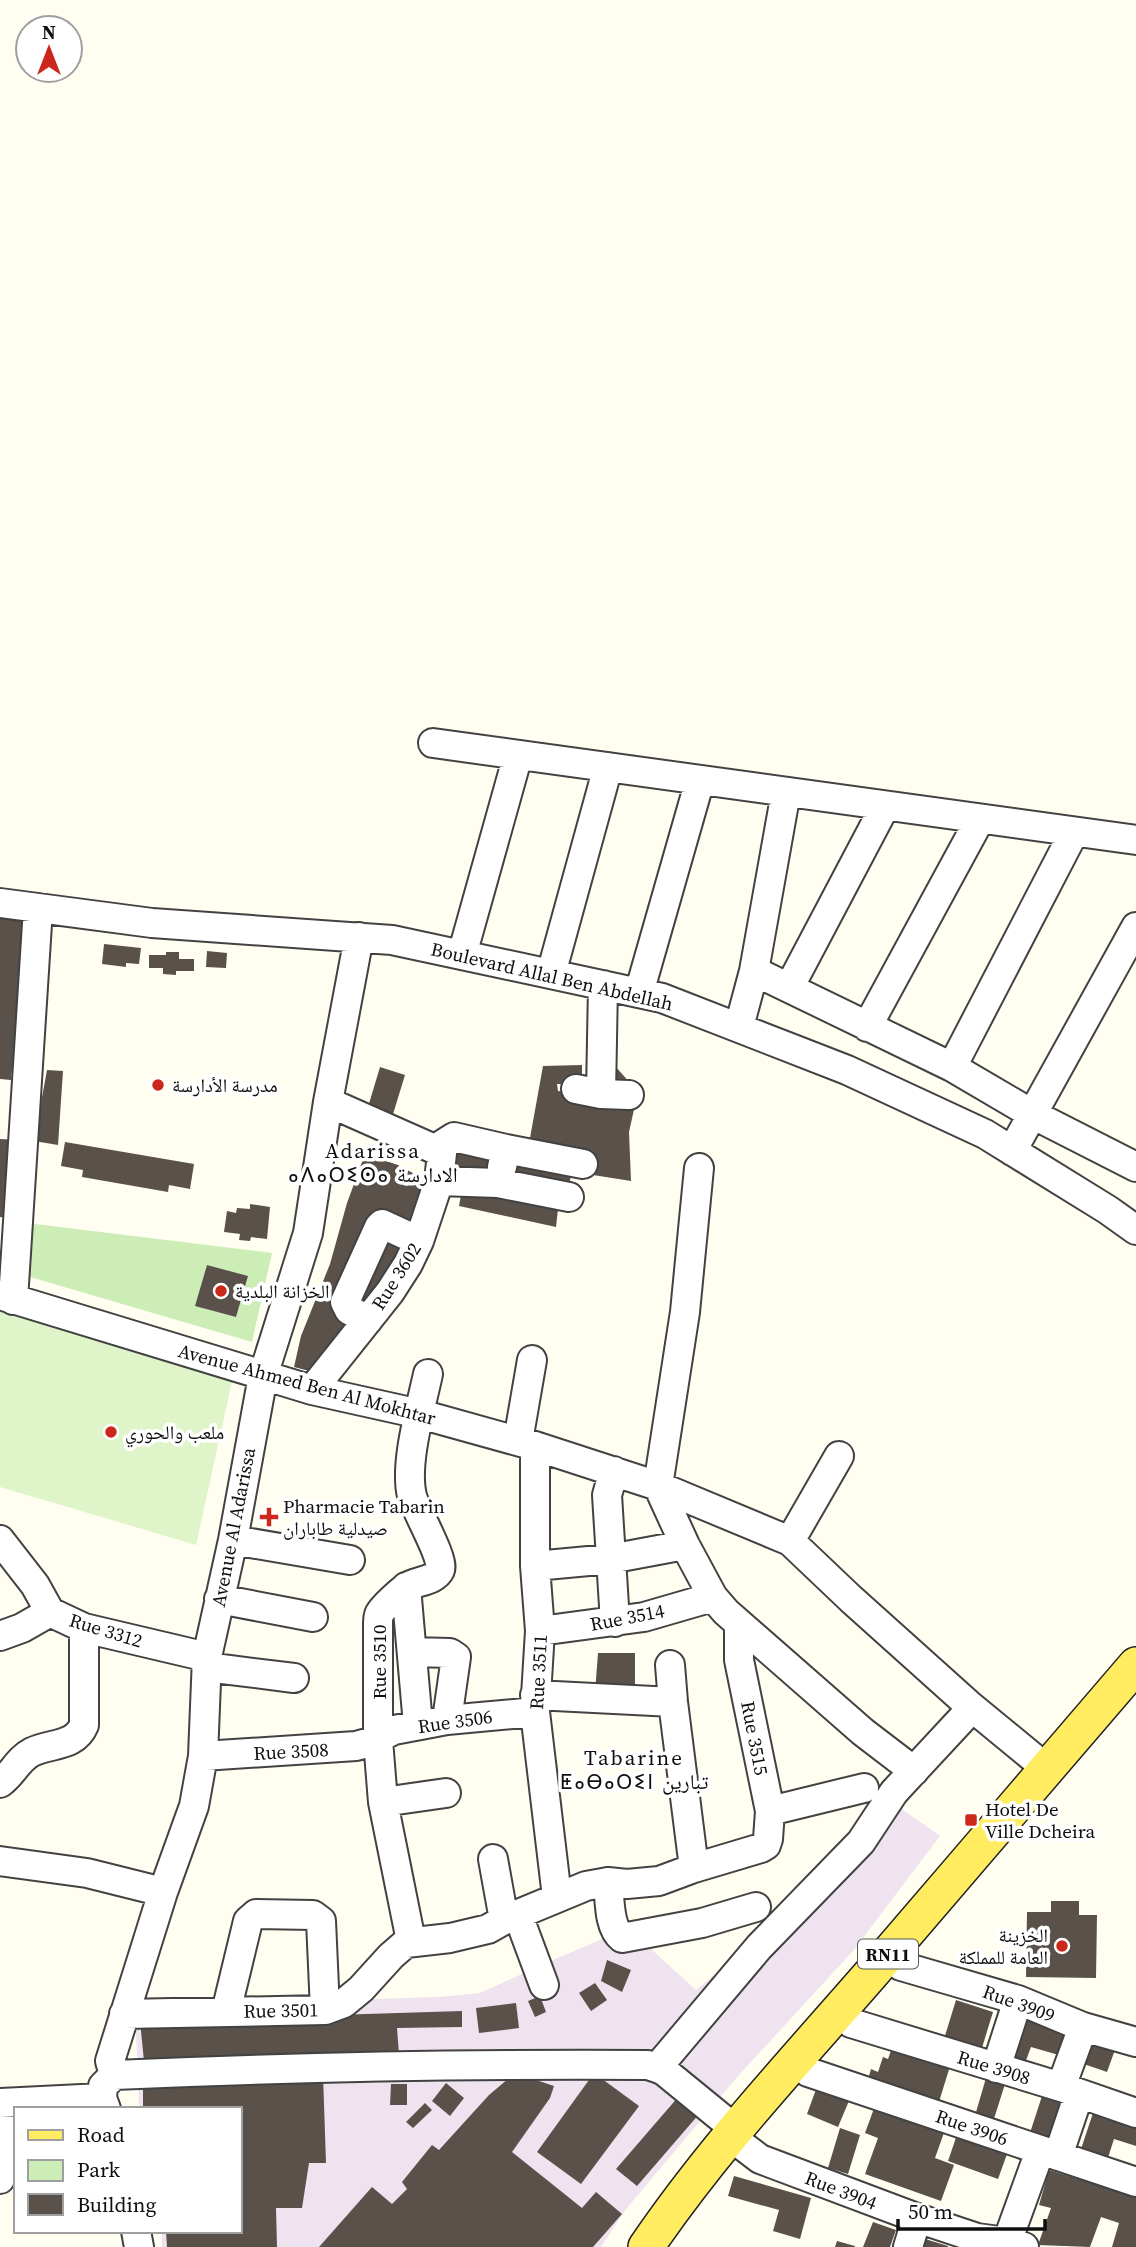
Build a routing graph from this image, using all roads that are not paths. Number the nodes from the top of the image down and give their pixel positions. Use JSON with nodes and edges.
{"nodes":[{"id":1,"x":433,"y":743,"type":"dead end"},
{"id":2,"x":518,"y":755,"type":"junction"},
{"id":3,"x":608,"y":767,"type":"junction"},
{"id":4,"x":700,"y":780,"type":"junction"},
{"id":5,"x":786,"y":792,"type":"junction"},
{"id":6,"x":884,"y":806,"type":"junction"},
{"id":7,"x":980,"y":819,"type":"junction"},
{"id":8,"x":1074,"y":832,"type":"junction"},
{"id":9,"x":1136,"y":841,"type":"edge"},
{"id":10,"x":0,"y":903,"type":"edge"},
{"id":11,"x":38,"y":908,"type":"junction"},
{"id":12,"x":359,"y":937,"type":"junction"},
{"id":13,"x":1132,"y":942,"type":"edge"},
{"id":14,"x":462,"y":955,"type":"junction"},
{"id":15,"x":754,"y":971,"type":"junction"},
{"id":16,"x":551,"y":974,"type":"junction"},
{"id":17,"x":603,"y":985,"type":"junction"},
{"id":18,"x":789,"y":988,"type":"junction"},
{"id":19,"x":639,"y":993,"type":"junction"},
{"id":20,"x":739,"y":1027,"type":"junction"},
{"id":21,"x":867,"y":1027,"type":"junction"},
{"id":22,"x":952,"y":1068,"type":"junction"},
{"id":23,"x":629,"y":1095,"type":"dead end"},
{"id":24,"x":328,"y":1102,"type":"junction"},
{"id":25,"x":12,"y":1105,"type":"edge"},
{"id":26,"x":1032,"y":1114,"type":"junction"},
{"id":27,"x":442,"y":1148,"type":"junction"},
{"id":28,"x":506,"y":1149,"type":"junction"},
{"id":29,"x":1012,"y":1151,"type":"junction"},
{"id":30,"x":1133,"y":1158,"type":"edge"},
{"id":31,"x":583,"y":1164,"type":"dead end"},
{"id":32,"x":699,"y":1168,"type":"dead end"},
{"id":33,"x":439,"y":1181,"type":"junction"},
{"id":34,"x":498,"y":1183,"type":"junction"},
{"id":35,"x":569,"y":1197,"type":"dead end"},
{"id":36,"x":9,"y":1226,"type":"edge"},
{"id":37,"x":1136,"y":1230,"type":"edge"},
{"id":38,"x":419,"y":1241,"type":"junction"},
{"id":39,"x":6,"y":1298,"type":"edge"},
{"id":40,"x":368,"y":1320,"type":"junction"},
{"id":41,"x":532,"y":1360,"type":"dead end"},
{"id":42,"x":428,"y":1374,"type":"dead end"},
{"id":43,"x":262,"y":1376,"type":"junction"},
{"id":44,"x":312,"y":1390,"type":"junction"},
{"id":45,"x":420,"y":1414,"type":"junction"},
{"id":46,"x":527,"y":1444,"type":"junction"},
{"id":47,"x":839,"y":1456,"type":"dead end"},
{"id":48,"x":614,"y":1471,"type":"junction"},
{"id":49,"x":658,"y":1486,"type":"junction"},
{"id":50,"x":0,"y":1540,"type":"edge"},
{"id":51,"x":233,"y":1540,"type":"junction"},
{"id":52,"x":790,"y":1541,"type":"junction"},
{"id":53,"x":685,"y":1545,"type":"junction"},
{"id":54,"x":610,"y":1559,"type":"junction"},
{"id":55,"x":350,"y":1560,"type":"dead end"},
{"id":56,"x":536,"y":1566,"type":"junction"},
{"id":57,"x":406,"y":1587,"type":"junction"},
{"id":58,"x":713,"y":1597,"type":"junction"},
{"id":59,"x":219,"y":1599,"type":"junction"},
{"id":60,"x":50,"y":1612,"type":"junction"},
{"id":61,"x":313,"y":1617,"type":"dead end"},
{"id":62,"x":615,"y":1622,"type":"junction"},
{"id":63,"x":739,"y":1625,"type":"junction"},
{"id":64,"x":84,"y":1628,"type":"junction"},
{"id":65,"x":540,"y":1631,"type":"junction"},
{"id":66,"x":0,"y":1636,"type":"edge"},
{"id":67,"x":412,"y":1652,"type":"junction"},
{"id":68,"x":207,"y":1662,"type":"junction"},
{"id":69,"x":670,"y":1665,"type":"dead end"},
{"id":70,"x":1136,"y":1665,"type":"edge"},
{"id":71,"x":294,"y":1678,"type":"dead end"},
{"id":72,"x":1136,"y":1696,"type":"edge"},
{"id":73,"x":673,"y":1702,"type":"junction"},
{"id":74,"x":535,"y":1704,"type":"junction"},
{"id":75,"x":972,"y":1707,"type":"junction"},
{"id":76,"x":447,"y":1720,"type":"junction"},
{"id":77,"x":418,"y":1726,"type":"junction"},
{"id":78,"x":378,"y":1740,"type":"junction"},
{"id":79,"x":203,"y":1756,"type":"junction"},
{"id":80,"x":1047,"y":1769,"type":"junction"},
{"id":81,"x":915,"y":1771,"type":"junction"},
{"id":82,"x":0,"y":1783,"type":"edge"},
{"id":83,"x":864,"y":1788,"type":"dead end"},
{"id":84,"x":446,"y":1793,"type":"dead end"},
{"id":85,"x":383,"y":1802,"type":"junction"},
{"id":86,"x":770,"y":1811,"type":"junction"},
{"id":87,"x":493,"y":1859,"type":"dead end"},
{"id":88,"x":0,"y":1861,"type":"edge"},
{"id":89,"x":694,"y":1868,"type":"junction"},
{"id":90,"x":608,"y":1882,"type":"junction"},
{"id":91,"x":163,"y":1892,"type":"junction"},
{"id":92,"x":557,"y":1898,"type":"junction"},
{"id":93,"x":756,"y":1907,"type":"dead end"},
{"id":94,"x":511,"y":1918,"type":"junction"},
{"id":95,"x":411,"y":1941,"type":"junction"},
{"id":96,"x":901,"y":1966,"type":"junction"},
{"id":97,"x":544,"y":1985,"type":"dead end"},
{"id":98,"x":1018,"y":2000,"type":"junction"},
{"id":99,"x":325,"y":2010,"type":"junction"},
{"id":100,"x":226,"y":2012,"type":"junction"},
{"id":101,"x":124,"y":2014,"type":"junction"},
{"id":102,"x":851,"y":2023,"type":"junction"},
{"id":103,"x":1083,"y":2027,"type":"junction"},
{"id":104,"x":1136,"y":2042,"type":"edge"},
{"id":105,"x":996,"y":2067,"type":"junction"},
{"id":106,"x":657,"y":2068,"type":"junction"},
{"id":107,"x":808,"y":2072,"type":"junction"},
{"id":108,"x":1070,"y":2090,"type":"junction"},
{"id":109,"x":107,"y":2094,"type":"edge"},
{"id":110,"x":1,"y":2103,"type":"edge"},
{"id":111,"x":1136,"y":2113,"type":"edge"},
{"id":112,"x":739,"y":2138,"type":"junction"},
{"id":113,"x":1049,"y":2153,"type":"junction"},
{"id":114,"x":0,"y":2179,"type":"edge"},
{"id":115,"x":1136,"y":2182,"type":"edge"},
{"id":116,"x":917,"y":2218,"type":"junction"},
{"id":117,"x":976,"y":2242,"type":"edge"},
{"id":118,"x":1015,"y":2244,"type":"edge"},
{"id":119,"x":646,"y":2247,"type":"edge"},
{"id":120,"x":665,"y":2247,"type":"edge"},
{"id":121,"x":908,"y":2247,"type":"edge"}],
"edges":[{"from":1,"to":2,"type":"street"},
{"from":2,"to":3,"type":"street"},
{"from":2,"to":14,"type":"street"},
{"from":3,"to":4,"type":"street"},
{"from":3,"to":16,"type":"street"},
{"from":4,"to":5,"type":"street"},
{"from":4,"to":19,"type":"street"},
{"from":5,"to":6,"type":"street"},
{"from":5,"to":15,"type":"street"},
{"from":6,"to":7,"type":"street"},
{"from":6,"to":18,"type":"street"},
{"from":7,"to":8,"type":"street"},
{"from":7,"to":21,"type":"street"},
{"from":8,"to":9,"type":"street"},
{"from":8,"to":22,"type":"street"},
{"from":10,"to":11,"type":"street","name":"Boulevard Allal Ben Abdellah"},
{"from":11,"to":12,"type":"street","name":"Boulevard Allal Ben Abdellah"},
{"from":11,"to":25,"type":"street"},
{"from":12,"to":14,"type":"street","name":"Boulevard Allal Ben Abdellah"},
{"from":12,"to":24,"type":"street","name":"Avenue Al Adarissa"},
{"from":13,"to":26,"type":"street"},
{"from":14,"to":16,"type":"street","name":"Boulevard Allal Ben Abdellah"},
{"from":15,"to":18,"type":"street"},
{"from":15,"to":20,"type":"street"},
{"from":16,"to":17,"type":"street","name":"Boulevard Allal Ben Abdellah"},
{"from":17,"to":19,"type":"street","name":"Boulevard Allal Ben Abdellah"},
{"from":17,"to":23,"type":"street"},
{"from":18,"to":21,"type":"street"},
{"from":19,"to":20,"type":"street","name":"Boulevard Allal Ben Abdellah"},
{"from":20,"to":29,"type":"street","name":"Boulevard Allal Ben Abdellah"},
{"from":21,"to":22,"type":"street"},
{"from":22,"to":26,"type":"street"},
{"from":24,"to":27,"type":"street"},
{"from":24,"to":43,"type":"street","name":"Avenue Al Adarissa"},
{"from":25,"to":36,"type":"street"},
{"from":26,"to":29,"type":"street"},
{"from":26,"to":30,"type":"street"},
{"from":27,"to":28,"type":"street"},
{"from":27,"to":33,"type":"street","name":"Rue 3602"},
{"from":28,"to":31,"type":"street"},
{"from":28,"to":34,"type":"street"},
{"from":29,"to":37,"type":"street","name":"Boulevard Allal Ben Abdellah"},
{"from":32,"to":49,"type":"street"},
{"from":33,"to":34,"type":"street"},
{"from":33,"to":38,"type":"street","name":"Rue 3602"},
{"from":34,"to":35,"type":"street"},
{"from":36,"to":39,"type":"street"},
{"from":38,"to":40,"type":"street","name":"Rue 3602"},
{"from":38,"to":40,"type":"street"},
{"from":39,"to":43,"type":"street","name":"Avenue Ahmed Ben Al Mokhtar"},
{"from":40,"to":44,"type":"street","name":"Rue 3602"},
{"from":41,"to":46,"type":"street","name":"Rue 3511"},
{"from":42,"to":45,"type":"street"},
{"from":43,"to":44,"type":"street","name":"Avenue Ahmed Ben Al Mokhtar"},
{"from":43,"to":51,"type":"street","name":"Avenue Al Adarissa"},
{"from":44,"to":45,"type":"street","name":"Avenue Ahmed Ben Al Mokhtar"},
{"from":45,"to":46,"type":"street","name":"Avenue Ahmed Ben Al Mokhtar"},
{"from":45,"to":57,"type":"street","name":"Rue 3510"},
{"from":46,"to":48,"type":"street","name":"Avenue Ahmed Ben Al Mokhtar"},
{"from":46,"to":56,"type":"street","name":"Rue 3511"},
{"from":47,"to":52,"type":"street"},
{"from":48,"to":49,"type":"street","name":"Avenue Ahmed Ben Al Mokhtar"},
{"from":48,"to":54,"type":"street"},
{"from":49,"to":52,"type":"street","name":"Avenue Ahmed Ben Al Mokhtar"},
{"from":49,"to":53,"type":"street"},
{"from":50,"to":60,"type":"street","name":"Rue 3312"},
{"from":51,"to":55,"type":"street"},
{"from":51,"to":59,"type":"street","name":"Avenue Al Adarissa"},
{"from":52,"to":75,"type":"street"},
{"from":53,"to":54,"type":"street"},
{"from":53,"to":58,"type":"street"},
{"from":54,"to":56,"type":"street"},
{"from":54,"to":62,"type":"street"},
{"from":56,"to":65,"type":"street","name":"Rue 3511"},
{"from":57,"to":67,"type":"street"},
{"from":57,"to":78,"type":"street","name":"Rue 3510"},
{"from":58,"to":62,"type":"street","name":"Rue 3514"},
{"from":58,"to":63,"type":"street"},
{"from":59,"to":61,"type":"street"},
{"from":59,"to":68,"type":"street","name":"Avenue Al Adarissa"},
{"from":60,"to":64,"type":"street","name":"Rue 3312"},
{"from":60,"to":66,"type":"street"},
{"from":62,"to":65,"type":"street","name":"Rue 3514"},
{"from":63,"to":81,"type":"street"},
{"from":63,"to":86,"type":"street","name":"Rue 3515"},
{"from":64,"to":68,"type":"street","name":"Rue 3312"},
{"from":64,"to":82,"type":"street"},
{"from":65,"to":74,"type":"street","name":"Rue 3511"},
{"from":67,"to":76,"type":"street"},
{"from":67,"to":77,"type":"street"},
{"from":68,"to":71,"type":"street","name":"Rue 3312"},
{"from":68,"to":79,"type":"street","name":"Avenue Al Adarissa"},
{"from":69,"to":73,"type":"street"},
{"from":70,"to":80,"type":"main road","number":"RN11"},
{"from":72,"to":96,"type":"main road","number":"RN11"},
{"from":73,"to":74,"type":"street","name":"Rue 3506"},
{"from":73,"to":89,"type":"street"},
{"from":74,"to":76,"type":"street","name":"Rue 3506"},
{"from":74,"to":92,"type":"street","name":"Rue 3511"},
{"from":75,"to":80,"type":"street"},
{"from":75,"to":81,"type":"street"},
{"from":76,"to":77,"type":"street","name":"Rue 3506"},
{"from":77,"to":78,"type":"street","name":"Rue 3506"},
{"from":78,"to":79,"type":"street","name":"Rue 3508"},
{"from":78,"to":85,"type":"street","name":"Rue 3510"},
{"from":79,"to":91,"type":"street","name":"Avenue Al Adarissa"},
{"from":80,"to":112,"type":"main road","number":"RN11"},
{"from":81,"to":106,"type":"street"},
{"from":83,"to":86,"type":"street"},
{"from":84,"to":85,"type":"street"},
{"from":85,"to":95,"type":"street","name":"Rue 3510"},
{"from":86,"to":89,"type":"street","name":"Rue 3515"},
{"from":87,"to":94,"type":"street"},
{"from":88,"to":91,"type":"street"},
{"from":89,"to":90,"type":"street"},
{"from":90,"to":92,"type":"street"},
{"from":90,"to":93,"type":"street"},
{"from":91,"to":101,"type":"street","name":"Avenue Al Adarissa"},
{"from":92,"to":94,"type":"street"},
{"from":94,"to":95,"type":"street"},
{"from":94,"to":97,"type":"street"},
{"from":95,"to":99,"type":"street","name":"Rue 3501"},
{"from":96,"to":98,"type":"street","name":"Rue 3909"},
{"from":96,"to":102,"type":"main road","number":"RN11"},
{"from":98,"to":103,"type":"street","name":"Rue 3909"},
{"from":98,"to":105,"type":"street"},
{"from":99,"to":100,"type":"street","name":"Rue 3501"},
{"from":99,"to":100,"type":"street"},
{"from":100,"to":101,"type":"street","name":"Rue 3501"},
{"from":101,"to":109,"type":"street","name":"Avenue Al Adarissa"},
{"from":102,"to":105,"type":"street","name":"Rue 3908"},
{"from":102,"to":107,"type":"main road","number":"RN11"},
{"from":103,"to":104,"type":"street","name":"Rue 3909"},
{"from":103,"to":108,"type":"street"},
{"from":105,"to":108,"type":"street","name":"Rue 3908"},
{"from":106,"to":109,"type":"street"},
{"from":106,"to":112,"type":"street","name":"Rue 3904"},
{"from":107,"to":112,"type":"main road","number":"RN11"},
{"from":107,"to":113,"type":"street","name":"Rue 3906"},
{"from":108,"to":111,"type":"street","name":"Rue 3908"},
{"from":108,"to":113,"type":"street"},
{"from":109,"to":110,"type":"street"},
{"from":110,"to":114,"type":"street"},
{"from":112,"to":116,"type":"street","name":"Rue 3904"},
{"from":112,"to":119,"type":"main road","number":"RN11"},
{"from":112,"to":120,"type":"main road","number":"RN11"},
{"from":113,"to":115,"type":"street","name":"Rue 3906"},
{"from":113,"to":118,"type":"street"},
{"from":116,"to":117,"type":"street","name":"Rue 3904"},
{"from":116,"to":121,"type":"street"},
{"from":117,"to":118,"type":"street","name":"Rue 3904"}]}
